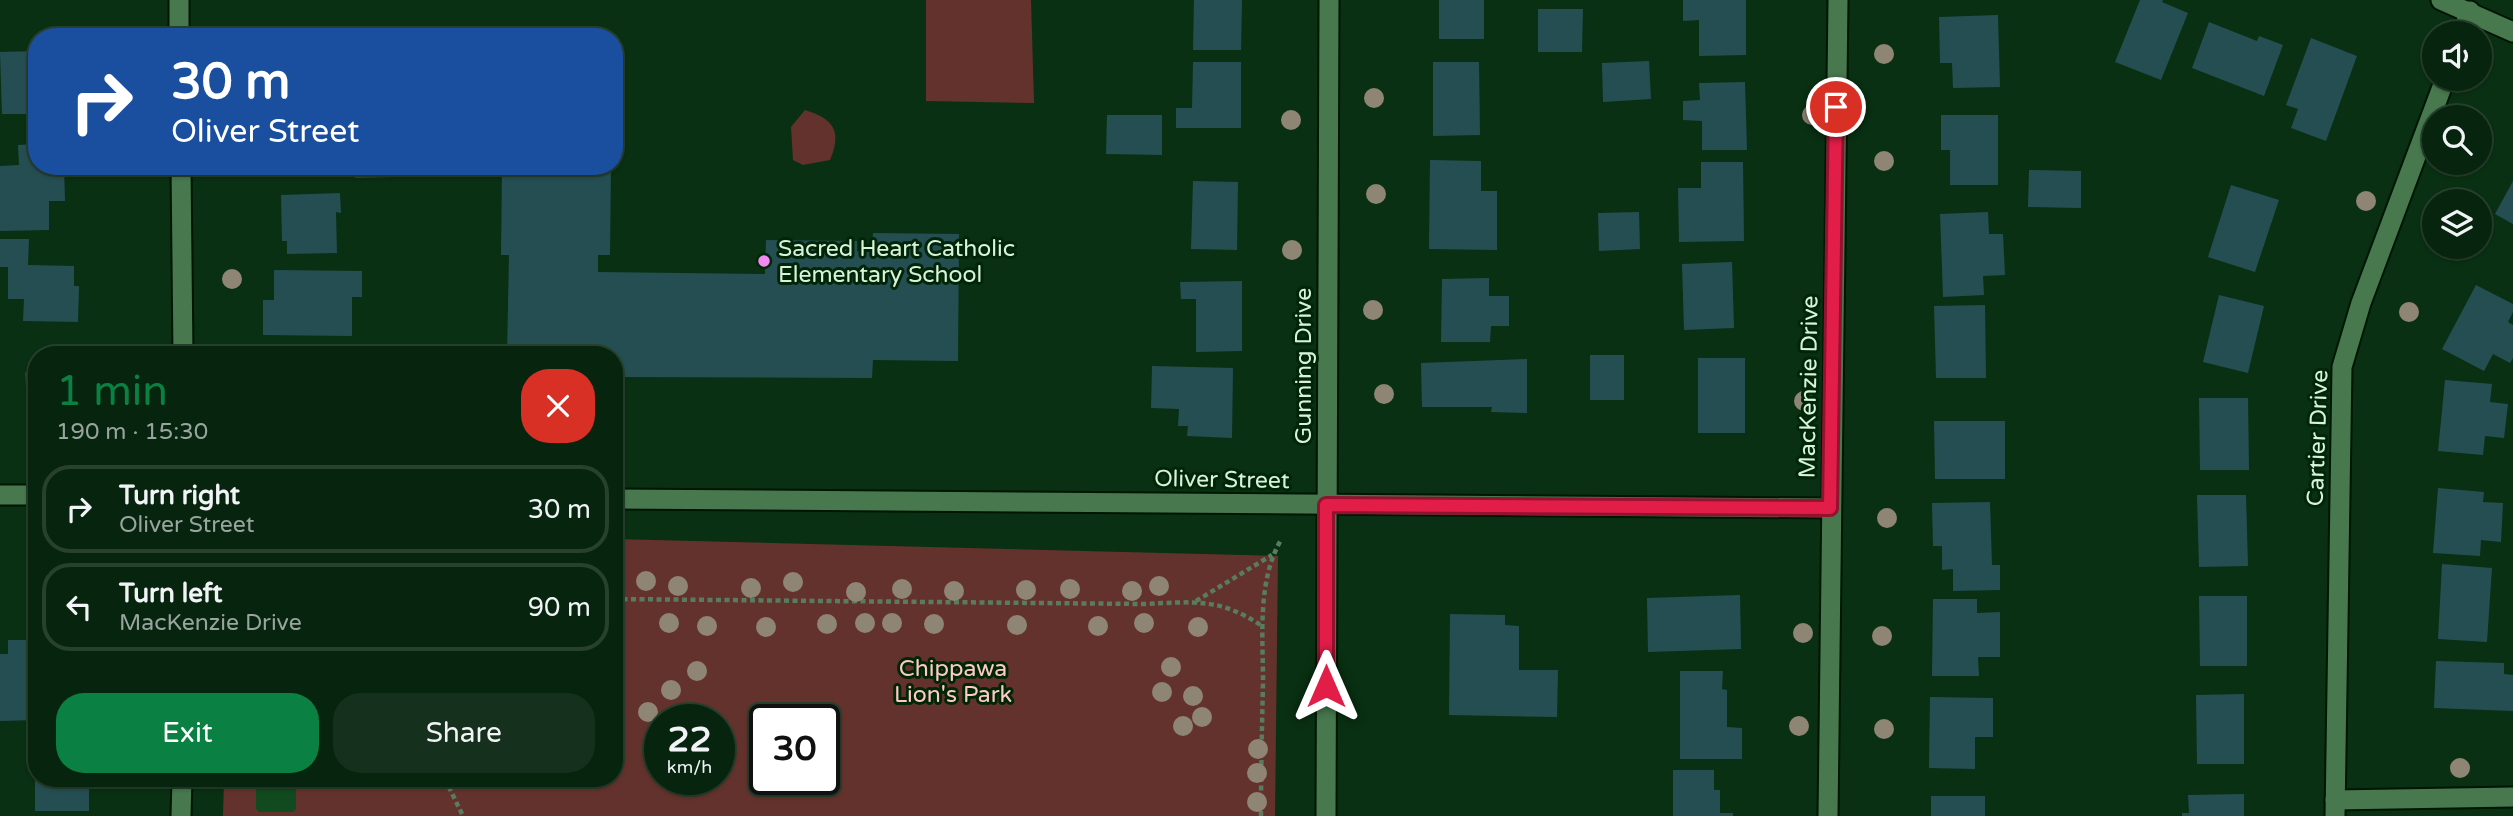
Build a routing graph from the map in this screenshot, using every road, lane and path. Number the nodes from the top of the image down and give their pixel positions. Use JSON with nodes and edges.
{"nodes":[{"id":1,"x":179,"y":0,"type":"edge"},
{"id":2,"x":1329,"y":0,"type":"edge"},
{"id":3,"x":1838,"y":0,"type":"edge"},
{"id":4,"x":2441,"y":0,"type":"edge"},
{"id":5,"x":2470,"y":11,"type":"junction"},
{"id":6,"x":2466,"y":21,"type":"edge"},
{"id":7,"x":179,"y":28,"type":"edge"},
{"id":8,"x":2513,"y":32,"type":"edge"},
{"id":9,"x":2440,"y":91,"type":"edge"},
{"id":10,"x":181,"y":175,"type":"edge"},
{"id":11,"x":183,"y":346,"type":"edge"},
{"id":12,"x":0,"y":495,"type":"edge"},
{"id":13,"x":28,"y":495,"type":"edge"},
{"id":14,"x":623,"y":499,"type":"edge"},
{"id":15,"x":1326,"y":505,"type":"junction"},
{"id":16,"x":1830,"y":508,"type":"junction"},
{"id":17,"x":1281,"y":540,"type":"dead end"},
{"id":18,"x":1273,"y":554,"type":"junction"},
{"id":19,"x":623,"y":598,"type":"edge"},
{"id":20,"x":1194,"y":602,"type":"junction"},
{"id":21,"x":1262,"y":626,"type":"junction"},
{"id":22,"x":182,"y":787,"type":"edge"},
{"id":23,"x":449,"y":787,"type":"edge"},
{"id":24,"x":2513,"y":797,"type":"edge"},
{"id":25,"x":2335,"y":808,"type":"edge"},
{"id":26,"x":181,"y":816,"type":"edge"},
{"id":27,"x":463,"y":816,"type":"edge"},
{"id":28,"x":1261,"y":816,"type":"edge"},
{"id":29,"x":1326,"y":816,"type":"edge"},
{"id":30,"x":1828,"y":816,"type":"edge"}],
"edges":[{"from":1,"to":7,"type":"street"},
{"from":2,"to":15,"type":"street","name":"Gunning Drive"},
{"from":3,"to":16,"type":"street","name":"MacKenzie Drive"},
{"from":4,"to":5,"type":"street"},
{"from":5,"to":6,"type":"street"},
{"from":5,"to":8,"type":"street"},
{"from":9,"to":25,"type":"street","name":"Cartier Drive"},
{"from":10,"to":11,"type":"street"},
{"from":12,"to":13,"type":"street"},
{"from":14,"to":15,"type":"street","name":"Oliver Street"},
{"from":15,"to":16,"type":"street","name":"Oliver Street"},
{"from":15,"to":29,"type":"street","name":"Gunning Drive"},
{"from":16,"to":30,"type":"street","name":"MacKenzie Drive"},
{"from":17,"to":18,"type":"path"},
{"from":18,"to":20,"type":"path"},
{"from":18,"to":21,"type":"path"},
{"from":19,"to":20,"type":"path"},
{"from":20,"to":21,"type":"path"},
{"from":21,"to":28,"type":"path"},
{"from":22,"to":26,"type":"street"},
{"from":23,"to":27,"type":"path"},
{"from":24,"to":25,"type":"street"}]}
